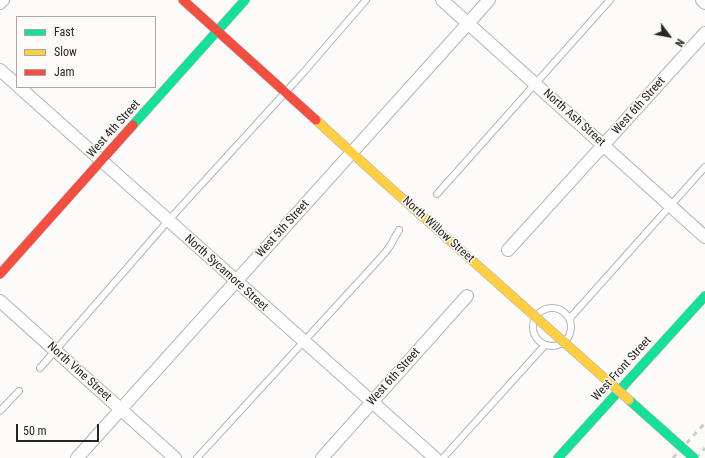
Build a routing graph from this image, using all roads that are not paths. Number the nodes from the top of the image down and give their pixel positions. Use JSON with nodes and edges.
{"nodes":[{"id":1,"x":3,"y":0,"type":"edge"},
{"id":2,"x":183,"y":0,"type":"edge"},
{"id":3,"x":246,"y":0,"type":"edge"},
{"id":4,"x":366,"y":0,"type":"edge"},
{"id":5,"x":442,"y":0,"type":"edge"},
{"id":6,"x":489,"y":0,"type":"edge"},
{"id":7,"x":610,"y":0,"type":"edge"},
{"id":8,"x":702,"y":0,"type":"edge"},
{"id":9,"x":0,"y":3,"type":"edge"},
{"id":10,"x":705,"y":3,"type":"edge"},
{"id":11,"x":469,"y":23,"type":"junction"},
{"id":12,"x":217,"y":31,"type":"junction"},
{"id":13,"x":705,"y":32,"type":"edge"},
{"id":14,"x":0,"y":70,"type":"edge"},
{"id":15,"x":535,"y":83,"type":"junction"},
{"id":16,"x":16,"y":84,"type":"edge"},
{"id":17,"x":20,"y":88,"type":"edge"},
{"id":18,"x":285,"y":92,"type":"junction"},
{"id":19,"x":604,"y":145,"type":"junction"},
{"id":20,"x":352,"y":153,"type":"junction"},
{"id":21,"x":102,"y":161,"type":"junction"},
{"id":22,"x":705,"y":167,"type":"edge"},
{"id":23,"x":437,"y":194,"type":"dead end"},
{"id":24,"x":671,"y":205,"type":"junction"},
{"id":25,"x":168,"y":221,"type":"junction"},
{"id":26,"x":398,"y":230,"type":"dead end"},
{"id":27,"x":705,"y":237,"type":"edge"},
{"id":28,"x":508,"y":250,"type":"dead end"},
{"id":29,"x":0,"y":274,"type":"edge"},
{"id":30,"x":236,"y":282,"type":"junction"},
{"id":31,"x":467,"y":296,"type":"dead end"},
{"id":32,"x":705,"y":296,"type":"edge"},
{"id":33,"x":0,"y":301,"type":"edge"},
{"id":34,"x":570,"y":318,"type":"junction"},
{"id":35,"x":567,"y":340,"type":"junction"},
{"id":36,"x":304,"y":342,"type":"junction"},
{"id":37,"x":545,"y":345,"type":"junction"},
{"id":38,"x":56,"y":351,"type":"junction"},
{"id":39,"x":40,"y":368,"type":"dead end"},
{"id":40,"x":621,"y":389,"type":"junction"},
{"id":41,"x":19,"y":391,"type":"dead end"},
{"id":42,"x":372,"y":402,"type":"junction"},
{"id":43,"x":121,"y":410,"type":"junction"},
{"id":44,"x":0,"y":411,"type":"edge"},
{"id":45,"x":78,"y":458,"type":"edge"},
{"id":46,"x":175,"y":458,"type":"edge"},
{"id":47,"x":196,"y":458,"type":"edge"},
{"id":48,"x":322,"y":458,"type":"edge"},
{"id":49,"x":435,"y":458,"type":"edge"},
{"id":50,"x":443,"y":458,"type":"edge"},
{"id":51,"x":558,"y":458,"type":"edge"},
{"id":52,"x":694,"y":458,"type":"edge"}],
"edges":[{"from":1,"to":9,"type":"street"},
{"from":2,"to":12,"type":"main road","name":"North Willow Street"},
{"from":3,"to":12,"type":"main road","name":"West 4th Street"},
{"from":4,"to":18,"type":"lane"},
{"from":5,"to":11,"type":"street","name":"North Ash Street"},
{"from":6,"to":11,"type":"street","name":"West 5th Street"},
{"from":7,"to":15,"type":"lane"},
{"from":8,"to":10,"type":"street"},
{"from":11,"to":15,"type":"street","name":"North Ash Street"},
{"from":11,"to":20,"type":"street","name":"West 5th Street"},
{"from":12,"to":18,"type":"main road","name":"North Willow Street"},
{"from":12,"to":21,"type":"main road","name":"West 4th Street"},
{"from":13,"to":19,"type":"street","name":"West 6th Street"},
{"from":14,"to":16,"type":"street","name":"North Sycamore Street"},
{"from":15,"to":19,"type":"street","name":"North Ash Street"},
{"from":15,"to":23,"type":"lane"},
{"from":17,"to":21,"type":"street","name":"North Sycamore Street"},
{"from":18,"to":20,"type":"main road","name":"North Willow Street"},
{"from":18,"to":25,"type":"lane"},
{"from":19,"to":24,"type":"street","name":"North Ash Street"},
{"from":19,"to":28,"type":"street","name":"West 6th Street"},
{"from":20,"to":30,"type":"street","name":"West 5th Street"},
{"from":20,"to":52,"type":"main road","name":"North Willow Street","bridge":true},
{"from":21,"to":25,"type":"street","name":"North Sycamore Street"},
{"from":21,"to":29,"type":"main road","name":"West 4th Street"},
{"from":22,"to":24,"type":"lane"},
{"from":24,"to":27,"type":"street","name":"North Ash Street"},
{"from":24,"to":34,"type":"lane"},
{"from":25,"to":30,"type":"street","name":"North Sycamore Street"},
{"from":25,"to":38,"type":"lane"},
{"from":26,"to":36,"type":"lane"},
{"from":30,"to":36,"type":"street","name":"North Sycamore Street"},
{"from":30,"to":43,"type":"street","name":"West 5th Street"},
{"from":31,"to":42,"type":"street","name":"West 6th Street"},
{"from":32,"to":40,"type":"main road","name":"West Front Street"},
{"from":33,"to":38,"type":"street","name":"North Vine Street"},
{"from":34,"to":35,"type":"lane"},
{"from":34,"to":37,"type":"lane"},
{"from":35,"to":37,"type":"lane"},
{"from":35,"to":40,"type":"street"},
{"from":36,"to":42,"type":"street","name":"North Sycamore Street"},
{"from":36,"to":47,"type":"lane"},
{"from":37,"to":50,"type":"lane"},
{"from":38,"to":39,"type":"lane"},
{"from":38,"to":43,"type":"street","name":"North Vine Street"},
{"from":40,"to":51,"type":"main road","name":"West Front Street"},
{"from":41,"to":44,"type":"lane"},
{"from":42,"to":48,"type":"street","name":"West 6th Street"},
{"from":42,"to":49,"type":"street","name":"North Sycamore Street"},
{"from":43,"to":45,"type":"street","name":"West 5th Street"},
{"from":43,"to":46,"type":"street","name":"North Vine Street"}]}
